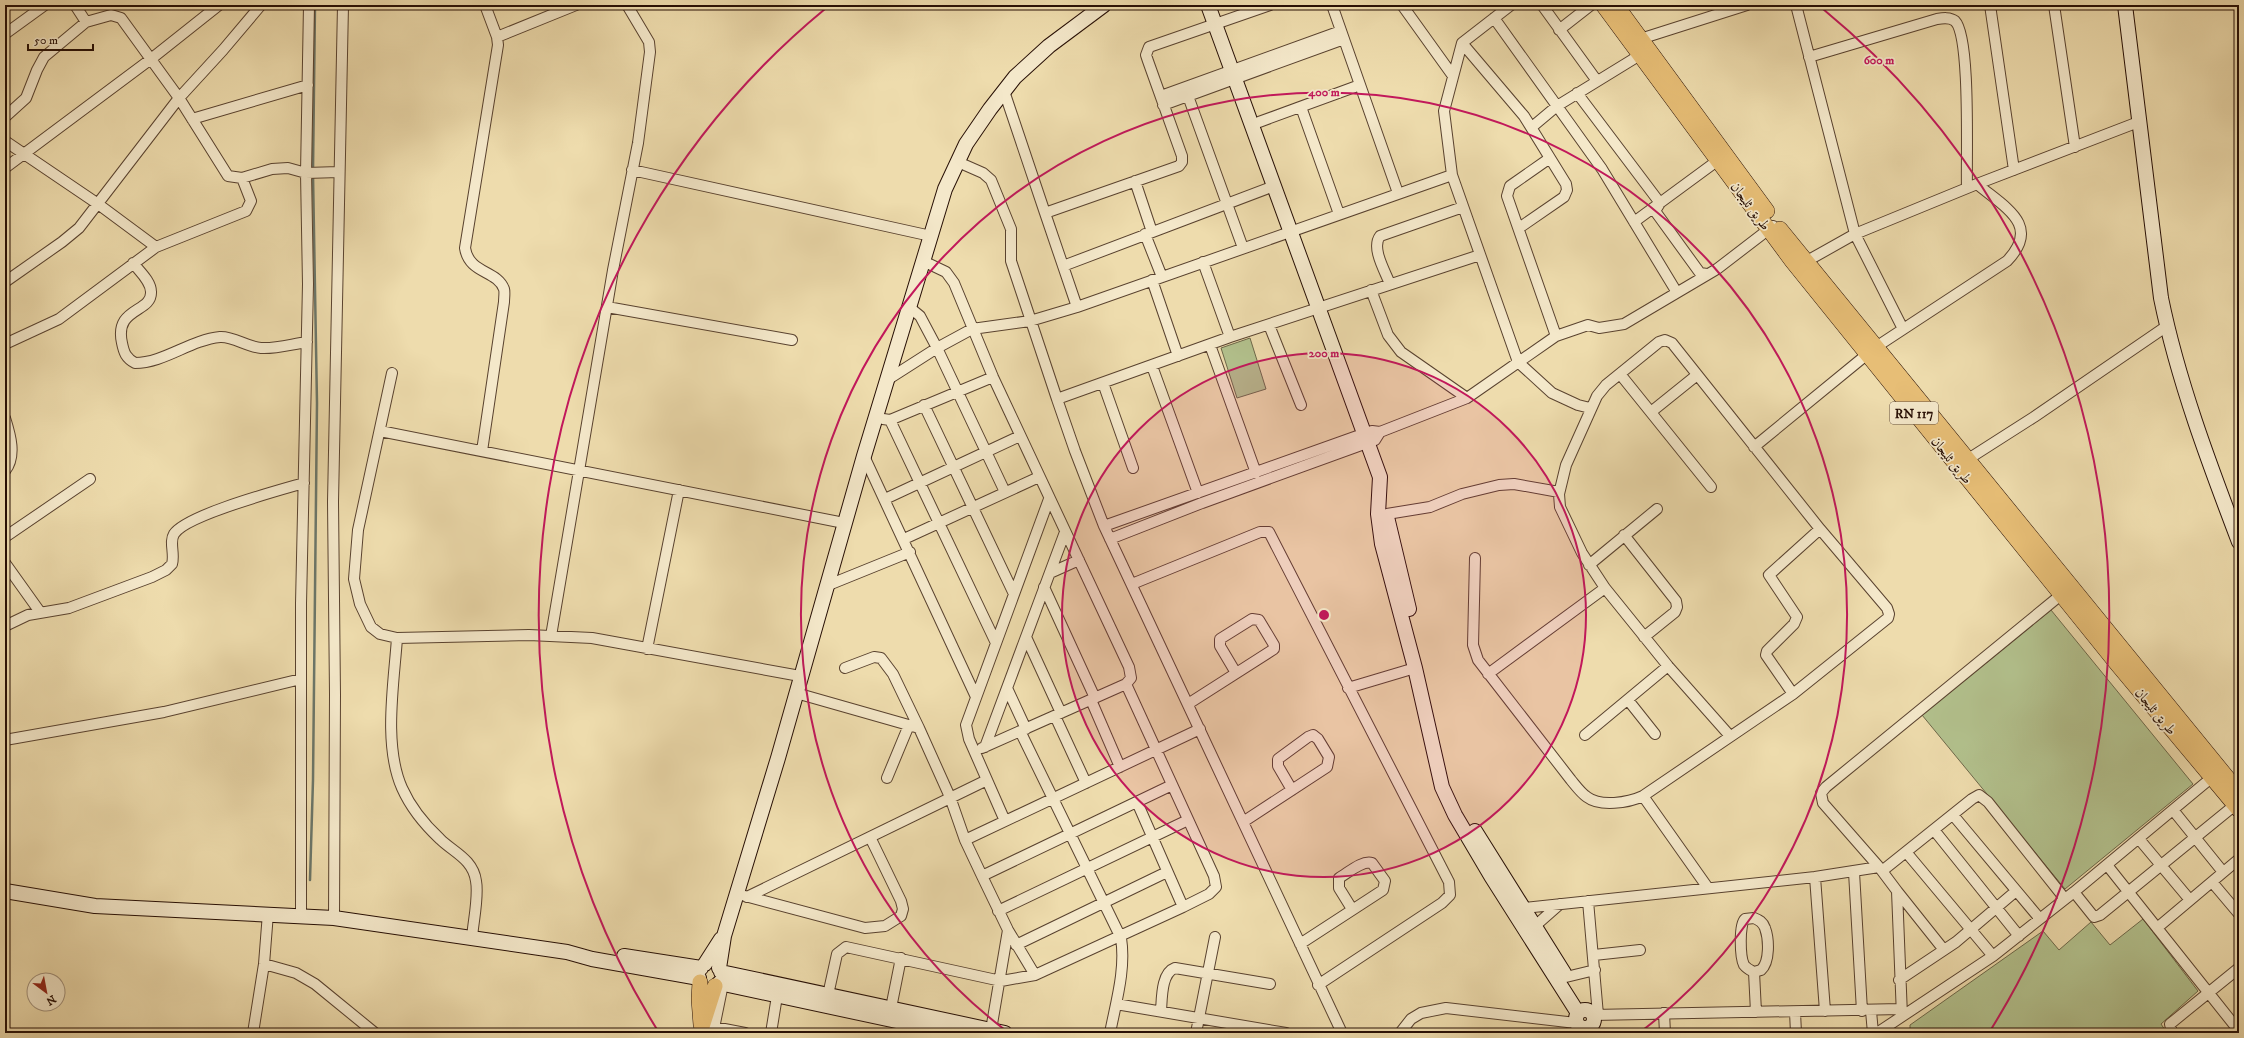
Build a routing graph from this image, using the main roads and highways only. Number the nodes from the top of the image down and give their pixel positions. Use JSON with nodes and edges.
{"nodes":[{"id":1,"x":1603,"y":5,"type":"edge"},
{"id":2,"x":1616,"y":5,"type":"edge"},
{"id":3,"x":1636,"y":40,"type":"junction"},
{"id":4,"x":1772,"y":227,"type":"junction"},
{"id":5,"x":1872,"y":350,"type":"junction"},
{"id":6,"x":1962,"y":463,"type":"junction"},
{"id":7,"x":2216,"y":774,"type":"junction"},
{"id":8,"x":2238,"y":802,"type":"edge"},
{"id":9,"x":701,"y":973,"type":"road end"},
{"id":10,"x":720,"y":978,"type":"road end"},
{"id":11,"x":707,"y":1030,"type":"edge"}],
"edges":[{"from":1,"to":3,"type":"main road","name":"طريق ثليجان","number":"RN 117"},
{"from":2,"to":3,"type":"main road","name":"طريق ثليجان","number":"RN 117"},
{"from":3,"to":4,"type":"main road","name":"طريق ثليجان","number":"RN 117"},
{"from":3,"to":4,"type":"main road","name":"طريق ثليجان","number":"RN 117"},
{"from":4,"to":5,"type":"main road","name":"طريق ثليجان","number":"RN 117"},
{"from":4,"to":5,"type":"main road","name":"طريق ثليجان","number":"RN 117"},
{"from":5,"to":6,"type":"main road","name":"طريق ثليجان","number":"RN 117"},
{"from":6,"to":7,"type":"main road","name":"طريق ثليجان","number":"RN 117"},
{"from":6,"to":7,"type":"main road","name":"طريق ثليجان","number":"RN 117"},
{"from":7,"to":8,"type":"main road","name":"طريق ثليجان","number":"RN 117"},
{"from":9,"to":11,"type":"main road"},
{"from":10,"to":11,"type":"main road"}]}
